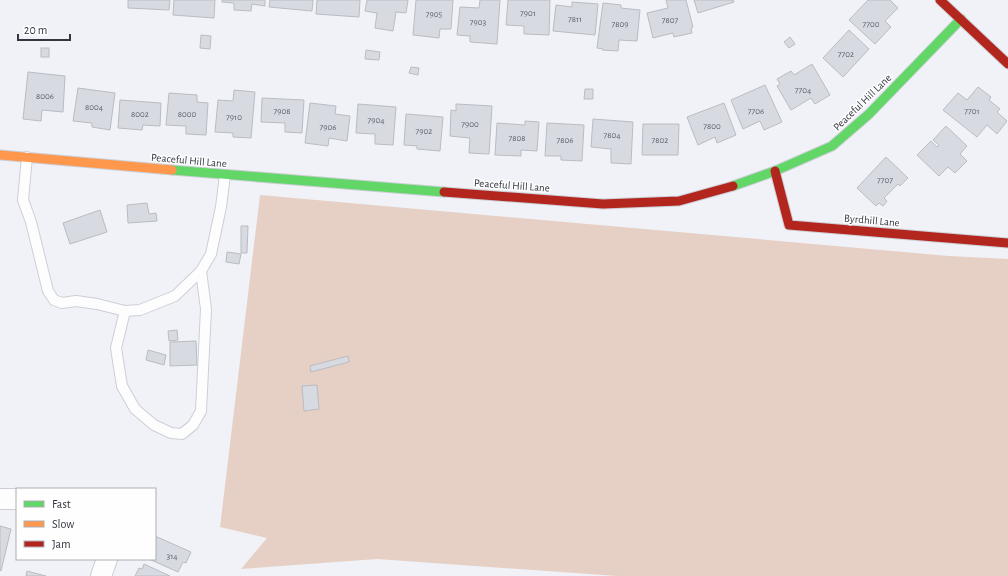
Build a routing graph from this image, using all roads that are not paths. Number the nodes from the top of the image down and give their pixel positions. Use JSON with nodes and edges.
{"nodes":[{"id":1,"x":940,"y":0,"type":"edge"},
{"id":2,"x":961,"y":19,"type":"junction"},
{"id":3,"x":1008,"y":64,"type":"edge"},
{"id":4,"x":0,"y":155,"type":"edge"},
{"id":5,"x":27,"y":157,"type":"junction"},
{"id":6,"x":774,"y":171,"type":"junction"},
{"id":7,"x":225,"y":175,"type":"junction"},
{"id":8,"x":1008,"y":243,"type":"edge"},
{"id":9,"x":201,"y":271,"type":"junction"},
{"id":10,"x":125,"y":311,"type":"junction"},
{"id":11,"x":0,"y":499,"type":"edge"},
{"id":12,"x":16,"y":499,"type":"edge"},
{"id":13,"x":107,"y":560,"type":"edge"},
{"id":14,"x":101,"y":576,"type":"edge"}],
"edges":[{"from":1,"to":2,"type":"street"},
{"from":2,"to":3,"type":"street"},
{"from":2,"to":6,"type":"street","name":"Peaceful Hill Lane"},
{"from":4,"to":5,"type":"street","name":"Peaceful Hill Lane"},
{"from":5,"to":7,"type":"street","name":"Peaceful Hill Lane"},
{"from":5,"to":10,"type":"lane"},
{"from":6,"to":7,"type":"street","name":"Peaceful Hill Lane"},
{"from":6,"to":8,"type":"street","name":"Byrdhill Lane"},
{"from":7,"to":9,"type":"lane"},
{"from":9,"to":10,"type":"lane"},
{"from":9,"to":10,"type":"lane"},
{"from":11,"to":12,"type":"street"},
{"from":13,"to":14,"type":"street"}]}
